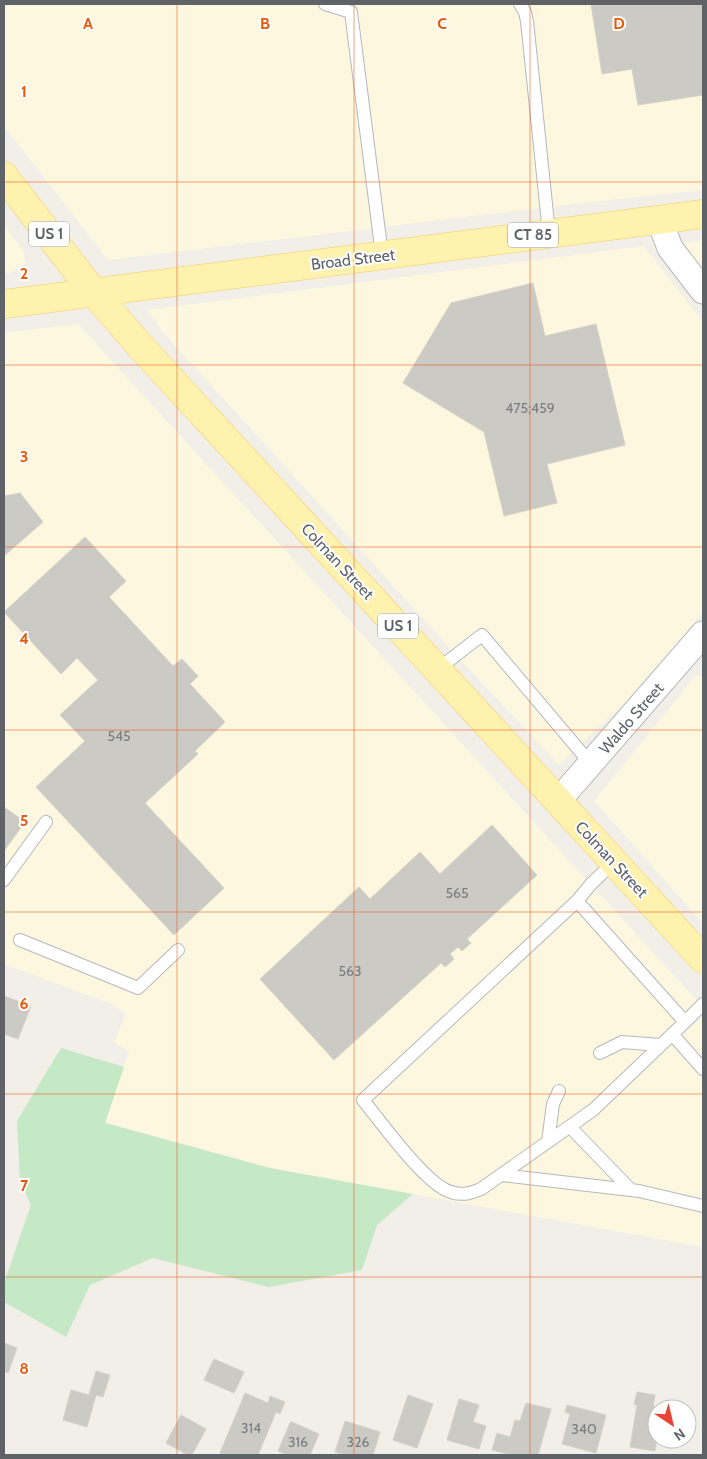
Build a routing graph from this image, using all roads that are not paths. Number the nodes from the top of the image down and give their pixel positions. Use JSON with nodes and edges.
{"nodes":[{"id":1,"x":325,"y":4,"type":"edge"},
{"id":2,"x":520,"y":4,"type":"edge"},
{"id":3,"x":4,"y":176,"type":"edge"},
{"id":4,"x":703,"y":214,"type":"edge"},
{"id":5,"x":659,"y":219,"type":"junction"},
{"id":6,"x":549,"y":233,"type":"junction"},
{"id":7,"x":382,"y":255,"type":"junction"},
{"id":8,"x":703,"y":291,"type":"edge"},
{"id":9,"x":94,"y":293,"type":"junction"},
{"id":10,"x":4,"y":304,"type":"edge"},
{"id":11,"x":703,"y":634,"type":"edge"},
{"id":12,"x":438,"y":669,"type":"junction"},
{"id":13,"x":591,"y":764,"type":"junction"},
{"id":14,"x":558,"y":801,"type":"junction"},
{"id":15,"x":46,"y":822,"type":"dead end"},
{"id":16,"x":614,"y":862,"type":"junction"},
{"id":17,"x":4,"y":880,"type":"edge"},
{"id":18,"x":577,"y":901,"type":"junction"},
{"id":19,"x":20,"y":940,"type":"dead end"},
{"id":20,"x":178,"y":950,"type":"dead end"},
{"id":21,"x":703,"y":959,"type":"edge"},
{"id":22,"x":703,"y":1004,"type":"edge"},
{"id":23,"x":685,"y":1022,"type":"junction"},
{"id":24,"x":672,"y":1034,"type":"junction"},
{"id":25,"x":660,"y":1046,"type":"junction"},
{"id":26,"x":600,"y":1053,"type":"dead end"},
{"id":27,"x":703,"y":1069,"type":"edge"},
{"id":28,"x":559,"y":1091,"type":"dead end"},
{"id":29,"x":570,"y":1126,"type":"junction"},
{"id":30,"x":548,"y":1142,"type":"junction"},
{"id":31,"x":502,"y":1175,"type":"junction"},
{"id":32,"x":631,"y":1190,"type":"junction"},
{"id":33,"x":703,"y":1206,"type":"edge"}],
"edges":[{"from":1,"to":7,"type":"lane"},
{"from":2,"to":6,"type":"lane"},
{"from":3,"to":9,"type":"main road","name":"Colman Street","number":"US 1"},
{"from":4,"to":5,"type":"main road","name":"Broad Street","number":"CT 85"},
{"from":5,"to":6,"type":"main road","name":"Broad Street","number":"CT 85"},
{"from":5,"to":8,"type":"street"},
{"from":6,"to":7,"type":"main road","name":"Broad Street","number":"CT 85"},
{"from":7,"to":9,"type":"main road","name":"Broad Street","number":"CT 85"},
{"from":9,"to":10,"type":"main road","name":"Broad Street"},
{"from":9,"to":12,"type":"main road","name":"Colman Street","number":"US 1"},
{"from":11,"to":13,"type":"street","name":"Waldo Street"},
{"from":12,"to":13,"type":"lane"},
{"from":12,"to":14,"type":"main road","name":"Colman Street","number":"US 1"},
{"from":13,"to":14,"type":"street","name":"Waldo Street"},
{"from":14,"to":16,"type":"main road","name":"Colman Street","number":"US 1"},
{"from":15,"to":17,"type":"lane"},
{"from":16,"to":18,"type":"lane"},
{"from":16,"to":21,"type":"main road","name":"Colman Street","number":"US 1"},
{"from":18,"to":23,"type":"lane"},
{"from":18,"to":31,"type":"lane"},
{"from":19,"to":20,"type":"lane"},
{"from":22,"to":23,"type":"lane"},
{"from":23,"to":24,"type":"lane"},
{"from":24,"to":25,"type":"lane"},
{"from":24,"to":27,"type":"lane"},
{"from":25,"to":26,"type":"lane"},
{"from":25,"to":29,"type":"lane"},
{"from":28,"to":30,"type":"lane"},
{"from":29,"to":30,"type":"lane"},
{"from":29,"to":32,"type":"lane"},
{"from":30,"to":31,"type":"lane"},
{"from":31,"to":32,"type":"lane"},
{"from":32,"to":33,"type":"lane"}]}
